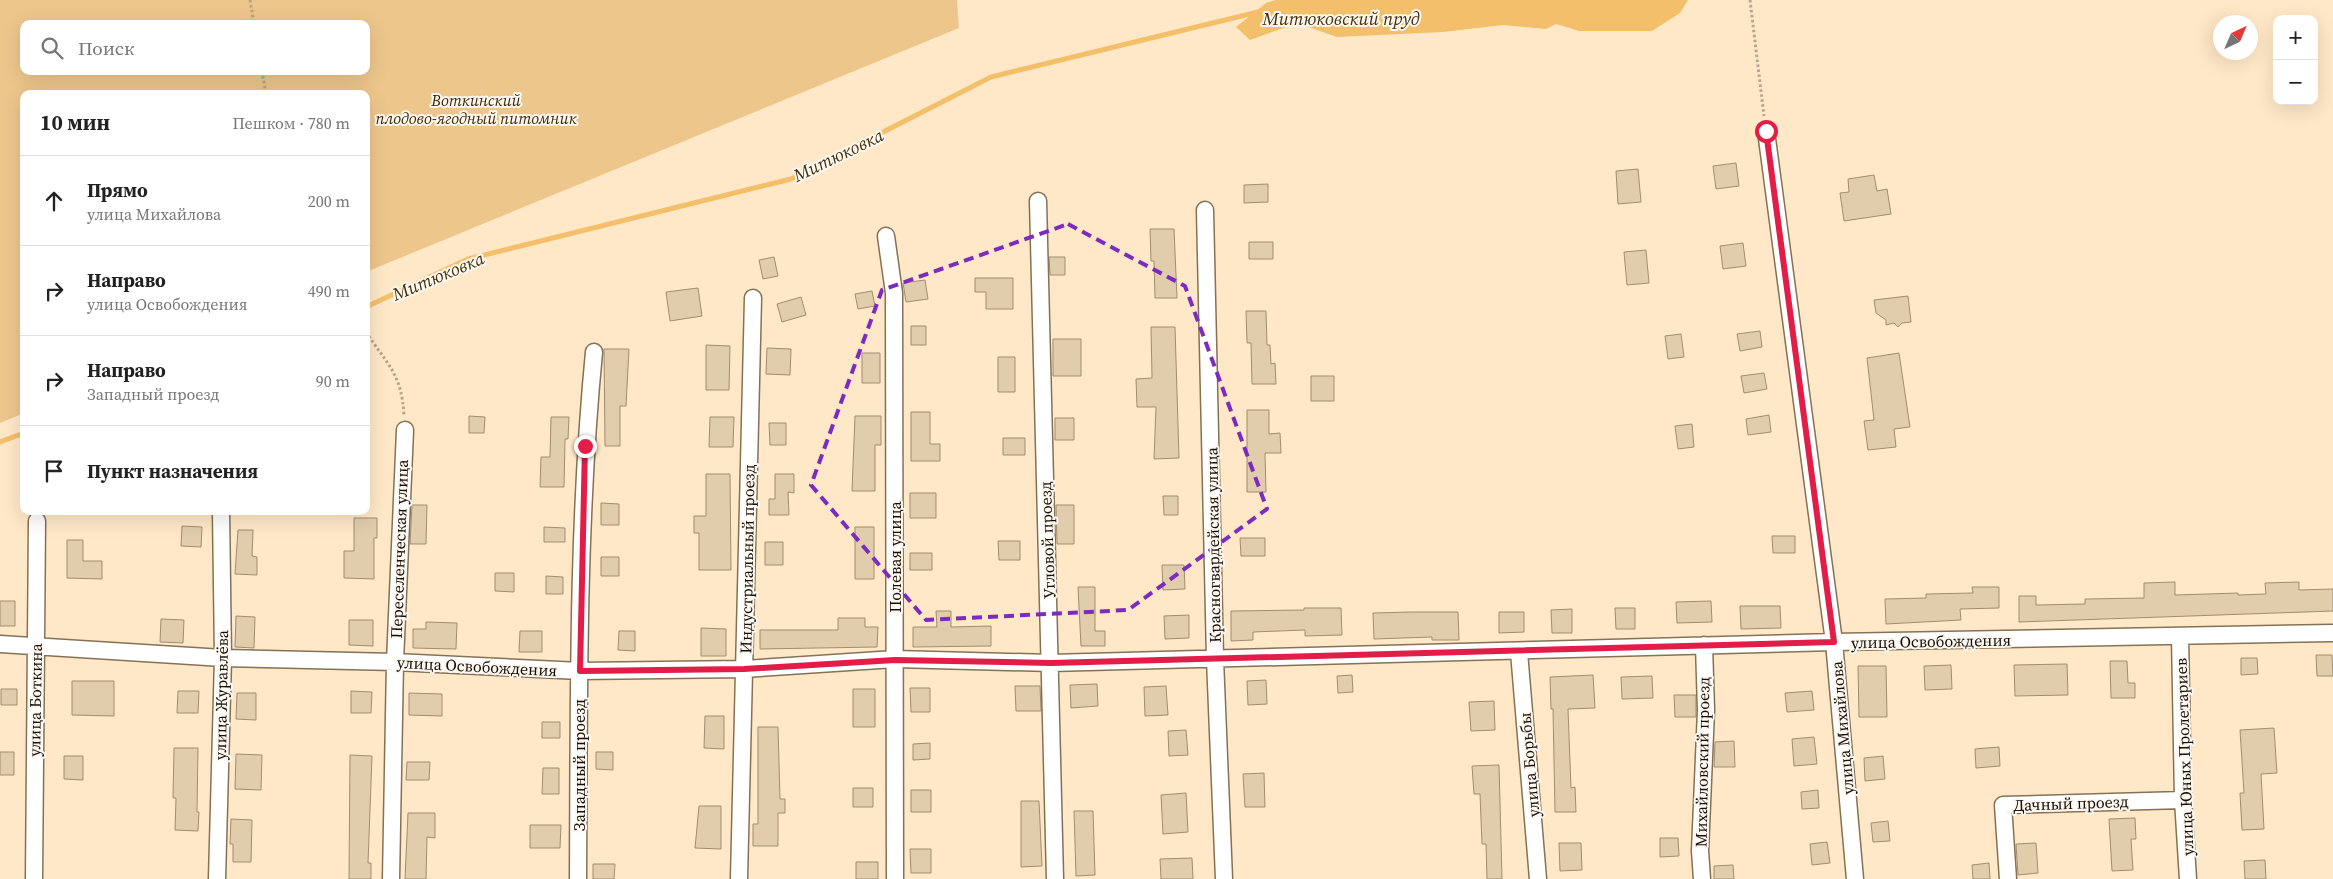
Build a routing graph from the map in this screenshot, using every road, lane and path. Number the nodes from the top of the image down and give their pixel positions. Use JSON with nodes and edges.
{"nodes":[{"id":1,"x":250,"y":0,"type":"edge"},
{"id":2,"x":1750,"y":0,"type":"edge"},
{"id":3,"x":253,"y":20,"type":"edge"},
{"id":4,"x":263,"y":75,"type":"edge"},
{"id":5,"x":265,"y":90,"type":"edge"},
{"id":6,"x":1766,"y":131,"type":"joint"},
{"id":7,"x":1038,"y":201,"type":"dead end"},
{"id":8,"x":1205,"y":210,"type":"dead end"},
{"id":9,"x":886,"y":236,"type":"dead end"},
{"id":10,"x":753,"y":298,"type":"dead end"},
{"id":11,"x":370,"y":337,"type":"edge"},
{"id":12,"x":594,"y":352,"type":"dead end"},
{"id":13,"x":405,"y":430,"type":"joint"},
{"id":14,"x":221,"y":515,"type":"edge"},
{"id":15,"x":37,"y":522,"type":"dead end"},
{"id":16,"x":2333,"y":633,"type":"edge"},
{"id":17,"x":2180,"y":636,"type":"junction"},
{"id":18,"x":1834,"y":642,"type":"junction"},
{"id":19,"x":0,"y":644,"type":"edge"},
{"id":20,"x":1704,"y":645,"type":"junction"},
{"id":21,"x":36,"y":646,"type":"junction"},
{"id":22,"x":1520,"y":652,"type":"junction"},
{"id":23,"x":223,"y":658,"type":"junction"},
{"id":24,"x":1215,"y":659,"type":"junction"},
{"id":25,"x":895,"y":660,"type":"junction"},
{"id":26,"x":395,"y":662,"type":"junction"},
{"id":27,"x":1051,"y":663,"type":"junction"},
{"id":28,"x":744,"y":669,"type":"junction"},
{"id":29,"x":580,"y":671,"type":"junction"},
{"id":30,"x":2183,"y":800,"type":"junction"},
{"id":31,"x":34,"y":879,"type":"edge"},
{"id":32,"x":217,"y":879,"type":"edge"},
{"id":33,"x":390,"y":879,"type":"edge"},
{"id":34,"x":578,"y":879,"type":"edge"},
{"id":35,"x":739,"y":879,"type":"edge"},
{"id":36,"x":894,"y":879,"type":"edge"},
{"id":37,"x":1055,"y":879,"type":"edge"},
{"id":38,"x":1224,"y":879,"type":"edge"},
{"id":39,"x":1538,"y":879,"type":"edge"},
{"id":40,"x":1702,"y":879,"type":"edge"},
{"id":41,"x":1855,"y":879,"type":"edge"},
{"id":42,"x":2008,"y":879,"type":"edge"},
{"id":43,"x":2188,"y":879,"type":"edge"}],
"edges":[{"from":1,"to":3,"type":"path"},
{"from":2,"to":6,"type":"path"},
{"from":4,"to":5,"type":"path"},
{"from":6,"to":18,"type":"street","name":"улица Михайлова"},
{"from":7,"to":27,"type":"street","name":"Угловой проезд"},
{"from":8,"to":24,"type":"street","name":"Красногвардейская улица"},
{"from":9,"to":25,"type":"street","name":"Полевая улица"},
{"from":10,"to":28,"type":"street","name":"Индустриальный проезд"},
{"from":11,"to":13,"type":"path"},
{"from":12,"to":29,"type":"street","name":"Западный проезд"},
{"from":13,"to":26,"type":"street","name":"Переселенческая улица"},
{"from":14,"to":23,"type":"street","name":"улица Журавлёва"},
{"from":15,"to":21,"type":"street","name":"улица Боткина"},
{"from":16,"to":17,"type":"street","name":"улица Освобождения"},
{"from":17,"to":18,"type":"street","name":"улица Освобождения"},
{"from":17,"to":30,"type":"street","name":"улица Юных Пролетариев"},
{"from":18,"to":20,"type":"street","name":"улица Освобождения"},
{"from":18,"to":41,"type":"street","name":"улица Михайлова"},
{"from":19,"to":21,"type":"street","name":"улица Освобождения"},
{"from":20,"to":22,"type":"street","name":"улица Освобождения"},
{"from":20,"to":40,"type":"street","name":"Михайловский проезд"},
{"from":21,"to":23,"type":"street","name":"улица Освобождения"},
{"from":21,"to":31,"type":"street","name":"улица Боткина"},
{"from":22,"to":24,"type":"street","name":"улица Освобождения"},
{"from":22,"to":39,"type":"street","name":"улица Борьбы"},
{"from":23,"to":26,"type":"street","name":"улица Освобождения"},
{"from":23,"to":32,"type":"street","name":"улица Журавлёва"},
{"from":24,"to":27,"type":"street","name":"улица Освобождения"},
{"from":24,"to":38,"type":"street","name":"Красногвардейская улица"},
{"from":25,"to":27,"type":"street","name":"улица Освобождения"},
{"from":25,"to":28,"type":"street","name":"улица Освобождения"},
{"from":25,"to":36,"type":"street","name":"Полевая улица"},
{"from":26,"to":29,"type":"street","name":"улица Освобождения"},
{"from":26,"to":33,"type":"street","name":"Переселенческая улица"},
{"from":27,"to":37,"type":"street","name":"Угловой проезд"},
{"from":28,"to":29,"type":"street","name":"улица Освобождения"},
{"from":28,"to":35,"type":"street","name":"Индустриальный проезд"},
{"from":29,"to":34,"type":"street","name":"Западный проезд"},
{"from":30,"to":42,"type":"street","name":"Дачный проезд"},
{"from":30,"to":43,"type":"street","name":"улица Юных Пролетариев"}]}
